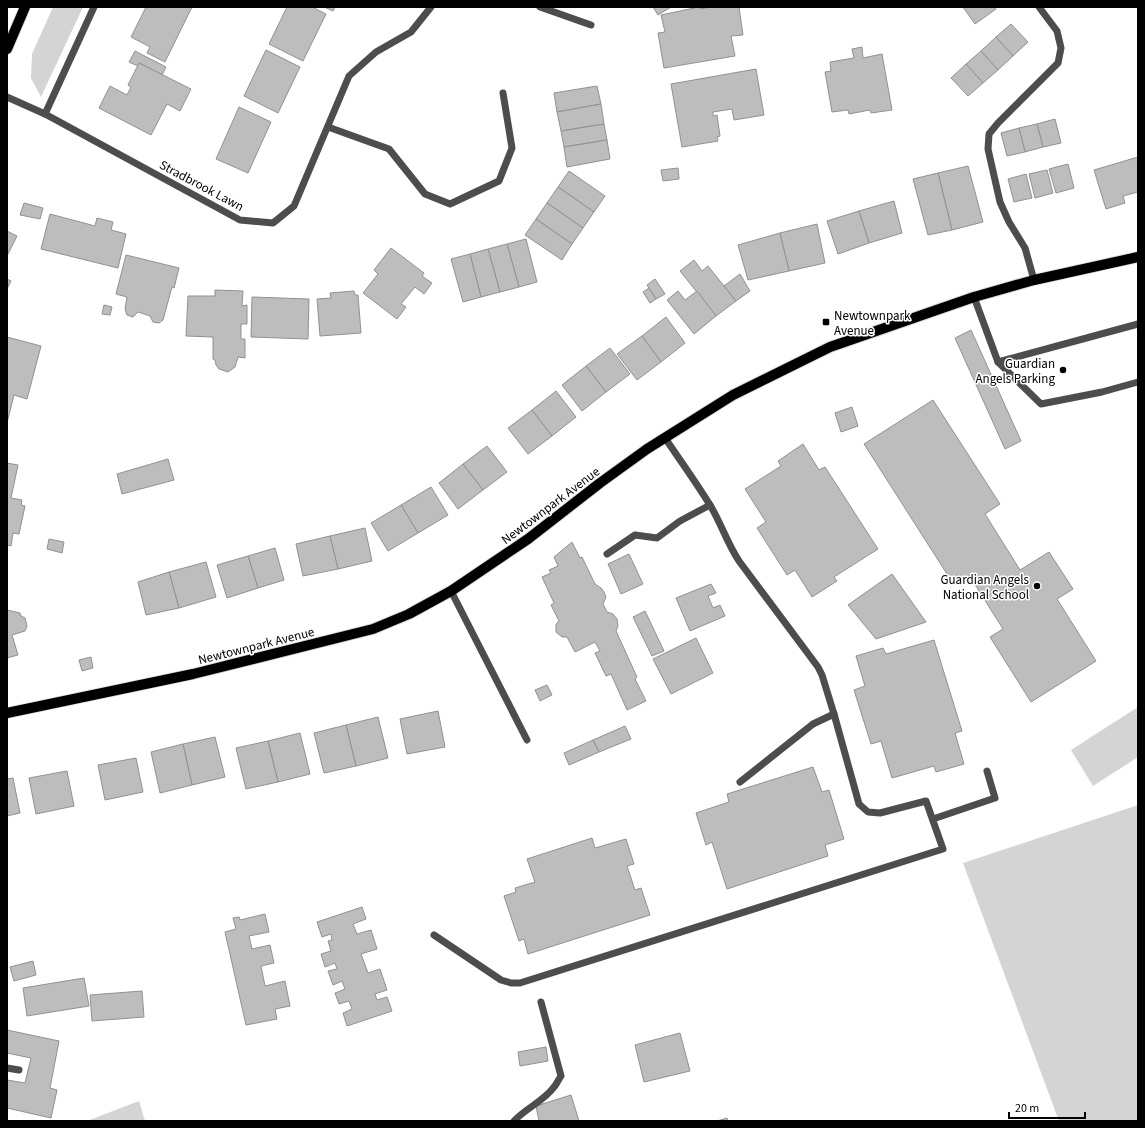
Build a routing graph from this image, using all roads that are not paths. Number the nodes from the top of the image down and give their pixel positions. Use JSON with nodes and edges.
{"nodes":[{"id":1,"x":25,"y":7,"type":"edge"},
{"id":2,"x":94,"y":7,"type":"edge"},
{"id":3,"x":431,"y":7,"type":"edge"},
{"id":4,"x":540,"y":7,"type":"edge"},
{"id":5,"x":1039,"y":7,"type":"edge"},
{"id":6,"x":591,"y":25,"type":"dead end"},
{"id":7,"x":7,"y":49,"type":"edge"},
{"id":8,"x":503,"y":93,"type":"dead end"},
{"id":9,"x":7,"y":97,"type":"edge"},
{"id":10,"x":45,"y":114,"type":"junction"},
{"id":11,"x":328,"y":127,"type":"junction"},
{"id":12,"x":1138,"y":257,"type":"edge"},
{"id":13,"x":1034,"y":280,"type":"junction"},
{"id":14,"x":974,"y":297,"type":"junction"},
{"id":15,"x":1138,"y":324,"type":"edge"},
{"id":16,"x":998,"y":362,"type":"junction"},
{"id":17,"x":1138,"y":382,"type":"edge"},
{"id":18,"x":665,"y":438,"type":"junction"},
{"id":19,"x":710,"y":505,"type":"junction"},
{"id":20,"x":607,"y":554,"type":"dead end"},
{"id":21,"x":451,"y":591,"type":"junction"},
{"id":22,"x":7,"y":713,"type":"edge"},
{"id":23,"x":834,"y":714,"type":"junction"},
{"id":24,"x":527,"y":740,"type":"dead end"},
{"id":25,"x":987,"y":771,"type":"dead end"},
{"id":26,"x":740,"y":782,"type":"dead end"},
{"id":27,"x":933,"y":819,"type":"junction"},
{"id":28,"x":434,"y":935,"type":"dead end"},
{"id":29,"x":541,"y":1002,"type":"dead end"},
{"id":30,"x":7,"y":1068,"type":"edge"},
{"id":31,"x":19,"y":1070,"type":"dead end"},
{"id":32,"x":514,"y":1121,"type":"edge"}],
"edges":[{"from":1,"to":7,"type":"main road"},
{"from":2,"to":10,"type":"street"},
{"from":3,"to":11,"type":"street","name":"Stradbrook Lawn"},
{"from":4,"to":6,"type":"street"},
{"from":5,"to":13,"type":"street"},
{"from":8,"to":11,"type":"street"},
{"from":9,"to":10,"type":"street","name":"Stradbrook Lawn"},
{"from":10,"to":11,"type":"street","name":"Stradbrook Lawn"},
{"from":12,"to":13,"type":"main road","name":"Newtownpark Avenue"},
{"from":13,"to":14,"type":"main road","name":"Newtownpark Avenue"},
{"from":14,"to":16,"type":"street"},
{"from":14,"to":18,"type":"main road","name":"Newtownpark Avenue"},
{"from":15,"to":16,"type":"street"},
{"from":16,"to":17,"type":"street"},
{"from":18,"to":19,"type":"street"},
{"from":18,"to":21,"type":"main road","name":"Newtownpark Avenue"},
{"from":19,"to":20,"type":"street"},
{"from":19,"to":23,"type":"street"},
{"from":21,"to":22,"type":"main road","name":"Newtownpark Avenue"},
{"from":21,"to":24,"type":"street"},
{"from":23,"to":26,"type":"street"},
{"from":23,"to":27,"type":"street"},
{"from":25,"to":27,"type":"street"},
{"from":27,"to":28,"type":"street"},
{"from":29,"to":32,"type":"street"},
{"from":30,"to":31,"type":"street"}]}
